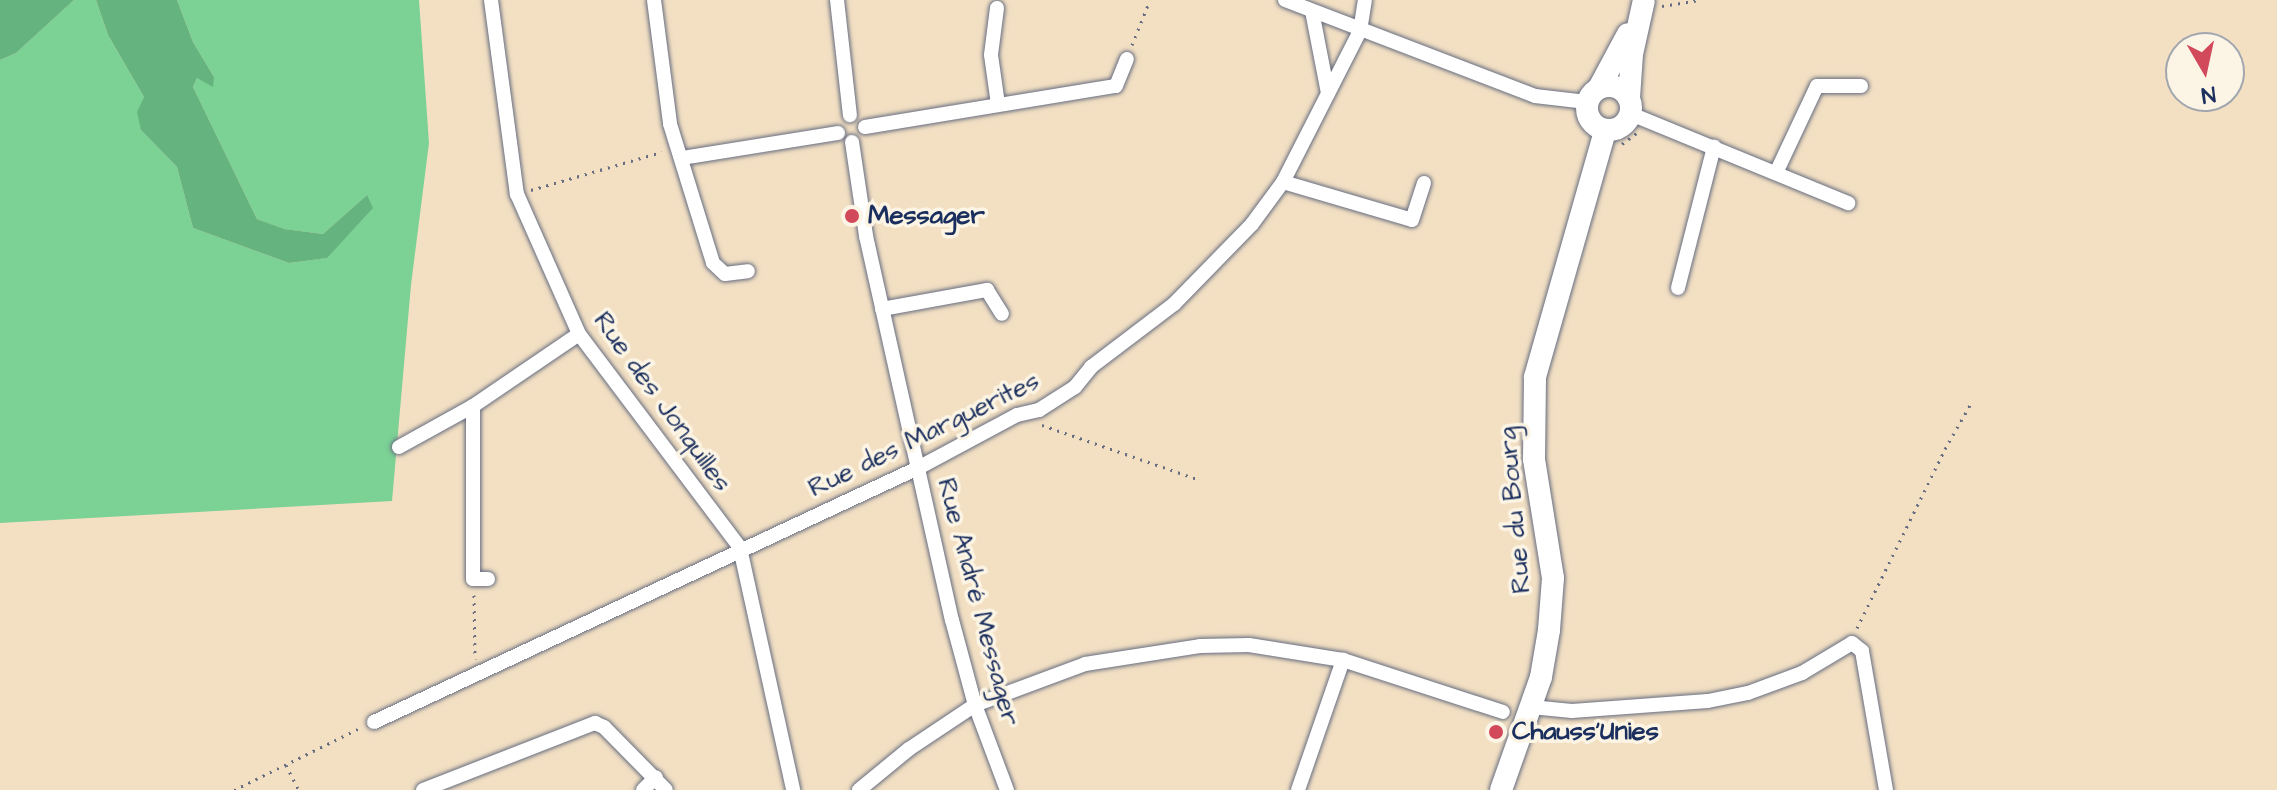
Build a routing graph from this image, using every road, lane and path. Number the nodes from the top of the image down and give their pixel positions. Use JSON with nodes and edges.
{"nodes":[{"id":1,"x":491,"y":0,"type":"edge"},
{"id":2,"x":654,"y":0,"type":"edge"},
{"id":3,"x":837,"y":0,"type":"edge"},
{"id":4,"x":1150,"y":0,"type":"edge"},
{"id":5,"x":1285,"y":0,"type":"edge"},
{"id":6,"x":1365,"y":0,"type":"edge"},
{"id":7,"x":1644,"y":0,"type":"edge"},
{"id":8,"x":1317,"y":6,"type":"edge"},
{"id":9,"x":997,"y":8,"type":"dead end"},
{"id":10,"x":1360,"y":31,"type":"junction"},
{"id":11,"x":1127,"y":59,"type":"joint"},
{"id":12,"x":1861,"y":86,"type":"dead end"},
{"id":13,"x":1328,"y":93,"type":"junction"},
{"id":14,"x":1593,"y":95,"type":"junction"},
{"id":15,"x":998,"y":104,"type":"junction"},
{"id":16,"x":1630,"y":106,"type":"junction"},
{"id":17,"x":850,"y":115,"type":"junction"},
{"id":18,"x":865,"y":127,"type":"junction"},
{"id":19,"x":1605,"y":131,"type":"junction"},
{"id":20,"x":838,"y":133,"type":"junction"},
{"id":21,"x":852,"y":142,"type":"junction"},
{"id":22,"x":1714,"y":147,"type":"junction"},
{"id":23,"x":680,"y":153,"type":"junction"},
{"id":24,"x":1776,"y":173,"type":"junction"},
{"id":25,"x":1283,"y":182,"type":"junction"},
{"id":26,"x":1424,"y":183,"type":"dead end"},
{"id":27,"x":517,"y":194,"type":"junction"},
{"id":28,"x":1848,"y":203,"type":"dead end"},
{"id":29,"x":748,"y":271,"type":"dead end"},
{"id":30,"x":1678,"y":288,"type":"dead end"},
{"id":31,"x":882,"y":309,"type":"junction"},
{"id":32,"x":1002,"y":314,"type":"dead end"},
{"id":33,"x":579,"y":334,"type":"junction"},
{"id":34,"x":1970,"y":405,"type":"dead end"},
{"id":35,"x":473,"y":406,"type":"junction"},
{"id":36,"x":1017,"y":415,"type":"junction"},
{"id":37,"x":399,"y":447,"type":"dead end"},
{"id":38,"x":918,"y":468,"type":"junction"},
{"id":39,"x":1197,"y":479,"type":"dead end"},
{"id":40,"x":740,"y":548,"type":"junction"},
{"id":41,"x":481,"y":579,"type":"joint"},
{"id":42,"x":1852,"y":643,"type":"junction"},
{"id":43,"x":1343,"y":660,"type":"junction"},
{"id":44,"x":475,"y":674,"type":"junction"},
{"id":45,"x":975,"y":705,"type":"junction"},
{"id":46,"x":1531,"y":707,"type":"junction"},
{"id":47,"x":1503,"y":712,"type":"dead end"},
{"id":48,"x":374,"y":722,"type":"joint"},
{"id":49,"x":286,"y":765,"type":"junction"},
{"id":50,"x":656,"y":777,"type":"junction"},
{"id":51,"x":234,"y":790,"type":"edge"},
{"id":52,"x":299,"y":790,"type":"edge"},
{"id":53,"x":423,"y":790,"type":"edge"},
{"id":54,"x":643,"y":790,"type":"edge"},
{"id":55,"x":666,"y":790,"type":"edge"},
{"id":56,"x":793,"y":790,"type":"edge"},
{"id":57,"x":859,"y":790,"type":"edge"},
{"id":58,"x":1007,"y":790,"type":"edge"},
{"id":59,"x":1298,"y":790,"type":"edge"},
{"id":60,"x":1501,"y":790,"type":"edge"},
{"id":61,"x":1886,"y":790,"type":"edge"}],
"edges":[{"from":1,"to":27,"type":"street","name":"Rue des Jonquilles"},
{"from":2,"to":23,"type":"street"},
{"from":3,"to":17,"type":"street"},
{"from":4,"to":11,"type":"path"},
{"from":5,"to":8,"type":"street"},
{"from":6,"to":10,"type":"street","name":"Rue des Marguerites"},
{"from":7,"to":14,"type":"street"},
{"from":7,"to":16,"type":"street"},
{"from":8,"to":10,"type":"street"},
{"from":8,"to":13,"type":"street"},
{"from":9,"to":15,"type":"street"},
{"from":10,"to":13,"type":"street","name":"Rue des Marguerites"},
{"from":10,"to":14,"type":"street"},
{"from":11,"to":15,"type":"street"},
{"from":12,"to":24,"type":"street"},
{"from":13,"to":25,"type":"street","name":"Rue des Marguerites"},
{"from":14,"to":16,"type":"street"},
{"from":14,"to":19,"type":"street"},
{"from":15,"to":18,"type":"street"},
{"from":16,"to":19,"type":"street"},
{"from":16,"to":22,"type":"street"},
{"from":17,"to":18,"type":"street"},
{"from":17,"to":20,"type":"street"},
{"from":18,"to":21,"type":"street"},
{"from":19,"to":46,"type":"street","name":"Rue du Bourg"},
{"from":20,"to":21,"type":"street"},
{"from":20,"to":23,"type":"street"},
{"from":21,"to":31,"type":"street","name":"Rue André Messager"},
{"from":22,"to":24,"type":"street"},
{"from":22,"to":30,"type":"street"},
{"from":23,"to":27,"type":"path"},
{"from":23,"to":29,"type":"street"},
{"from":24,"to":28,"type":"street"},
{"from":25,"to":26,"type":"street"},
{"from":25,"to":36,"type":"street","name":"Rue des Marguerites"},
{"from":27,"to":33,"type":"street","name":"Rue des Jonquilles"},
{"from":31,"to":32,"type":"street"},
{"from":31,"to":38,"type":"street","name":"Rue André Messager"},
{"from":33,"to":35,"type":"street"},
{"from":33,"to":40,"type":"street","name":"Rue des Jonquilles"},
{"from":34,"to":42,"type":"path"},
{"from":35,"to":37,"type":"street"},
{"from":35,"to":41,"type":"street"},
{"from":36,"to":38,"type":"street","name":"Rue des Marguerites"},
{"from":36,"to":39,"type":"path"},
{"from":38,"to":40,"type":"street","name":"Rue des Marguerites"},
{"from":38,"to":45,"type":"street","name":"Rue André Messager"},
{"from":40,"to":44,"type":"street","name":"Rue des Marguerites"},
{"from":40,"to":56,"type":"street"},
{"from":41,"to":44,"type":"path"},
{"from":42,"to":46,"type":"street"},
{"from":42,"to":61,"type":"street"},
{"from":43,"to":45,"type":"street"},
{"from":43,"to":47,"type":"street"},
{"from":43,"to":59,"type":"street"},
{"from":44,"to":48,"type":"street","name":"Rue des Marguerites"},
{"from":45,"to":57,"type":"street"},
{"from":45,"to":58,"type":"street","name":"Rue André Messager"},
{"from":46,"to":60,"type":"street","name":"Rue du Bourg"},
{"from":48,"to":49,"type":"path"},
{"from":49,"to":51,"type":"path"},
{"from":49,"to":52,"type":"path"},
{"from":50,"to":53,"type":"street"},
{"from":50,"to":54,"type":"street"},
{"from":50,"to":55,"type":"street"}]}
